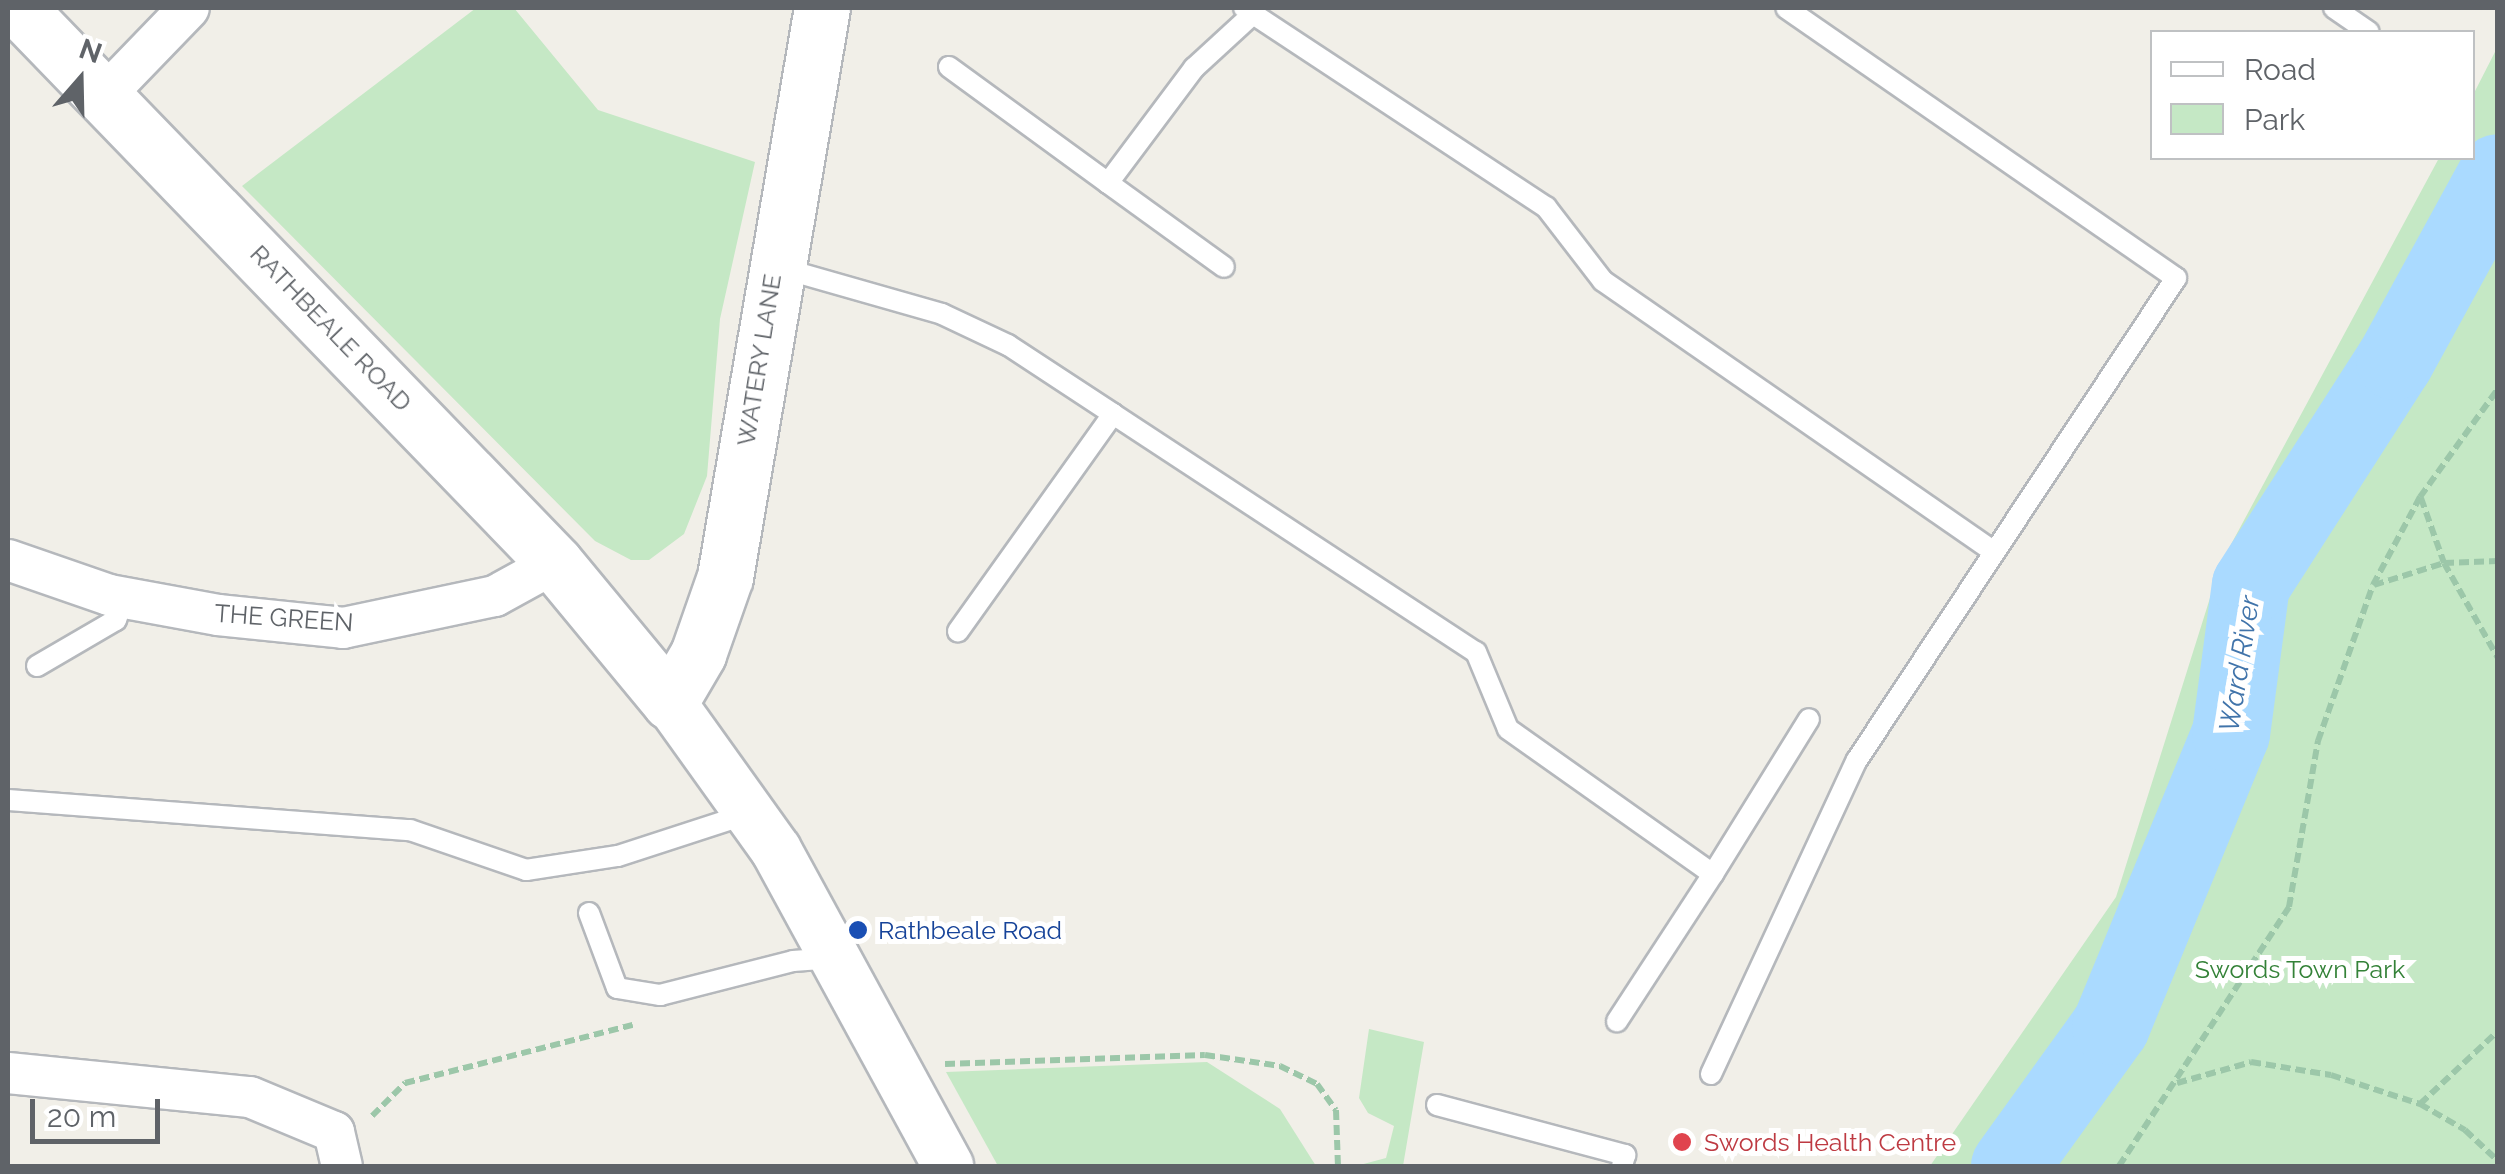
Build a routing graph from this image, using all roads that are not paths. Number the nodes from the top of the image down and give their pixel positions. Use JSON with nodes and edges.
{"nodes":[{"id":1,"x":18,"y":8,"type":"edge"},
{"id":2,"x":188,"y":8,"type":"edge"},
{"id":3,"x":822,"y":8,"type":"edge"},
{"id":4,"x":1786,"y":8,"type":"edge"},
{"id":5,"x":2334,"y":8,"type":"edge"},
{"id":6,"x":1248,"y":11,"type":"edge"},
{"id":7,"x":2366,"y":30,"type":"edge"},
{"id":8,"x":948,"y":67,"type":"dead end"},
{"id":9,"x":104,"y":96,"type":"junction"},
{"id":10,"x":1108,"y":183,"type":"junction"},
{"id":11,"x":774,"y":266,"type":"junction"},
{"id":12,"x":1224,"y":267,"type":"dead end"},
{"id":13,"x":1114,"y":414,"type":"junction"},
{"id":14,"x":1994,"y":552,"type":"junction"},
{"id":15,"x":8,"y":560,"type":"edge"},
{"id":16,"x":555,"y":562,"type":"junction"},
{"id":17,"x":124,"y":597,"type":"junction"},
{"id":18,"x":958,"y":631,"type":"dead end"},
{"id":19,"x":37,"y":666,"type":"dead end"},
{"id":20,"x":670,"y":702,"type":"junction"},
{"id":21,"x":1809,"y":719,"type":"dead end"},
{"id":22,"x":8,"y":800,"type":"edge"},
{"id":23,"x":752,"y":812,"type":"junction"},
{"id":24,"x":1713,"y":874,"type":"junction"},
{"id":25,"x":590,"y":913,"type":"dead end"},
{"id":26,"x":836,"y":958,"type":"junction"},
{"id":27,"x":1617,"y":1021,"type":"dead end"},
{"id":28,"x":8,"y":1074,"type":"edge"},
{"id":29,"x":1711,"y":1074,"type":"dead end"},
{"id":30,"x":1437,"y":1105,"type":"dead end"},
{"id":31,"x":338,"y":1149,"type":"edge"},
{"id":32,"x":948,"y":1166,"type":"edge"},
{"id":33,"x":1622,"y":1166,"type":"edge"}],
"edges":[{"from":1,"to":9,"type":"main road","name":"RATHBEALE ROAD"},
{"from":2,"to":9,"type":"street"},
{"from":3,"to":11,"type":"main road","name":"WATERY LANE"},
{"from":4,"to":14,"type":"lane"},
{"from":5,"to":7,"type":"lane"},
{"from":6,"to":10,"type":"lane"},
{"from":6,"to":14,"type":"lane"},
{"from":8,"to":10,"type":"lane"},
{"from":9,"to":16,"type":"main road","name":"RATHBEALE ROAD"},
{"from":10,"to":12,"type":"lane"},
{"from":11,"to":13,"type":"lane"},
{"from":11,"to":20,"type":"main road","name":"WATERY LANE"},
{"from":13,"to":18,"type":"lane"},
{"from":13,"to":24,"type":"lane"},
{"from":14,"to":29,"type":"lane"},
{"from":15,"to":17,"type":"street","name":"THE GREEN"},
{"from":16,"to":17,"type":"street","name":"THE GREEN"},
{"from":16,"to":20,"type":"main road","name":"RATHBEALE ROAD"},
{"from":17,"to":19,"type":"lane"},
{"from":20,"to":23,"type":"street","name":"RATHBEALE ROAD"},
{"from":21,"to":24,"type":"lane"},
{"from":22,"to":23,"type":"lane"},
{"from":23,"to":26,"type":"street","name":"RATHBEALE ROAD"},
{"from":24,"to":27,"type":"lane"},
{"from":25,"to":26,"type":"lane"},
{"from":26,"to":32,"type":"street","name":"RATHBEALE ROAD"},
{"from":28,"to":31,"type":"street"},
{"from":30,"to":33,"type":"lane"}]}
